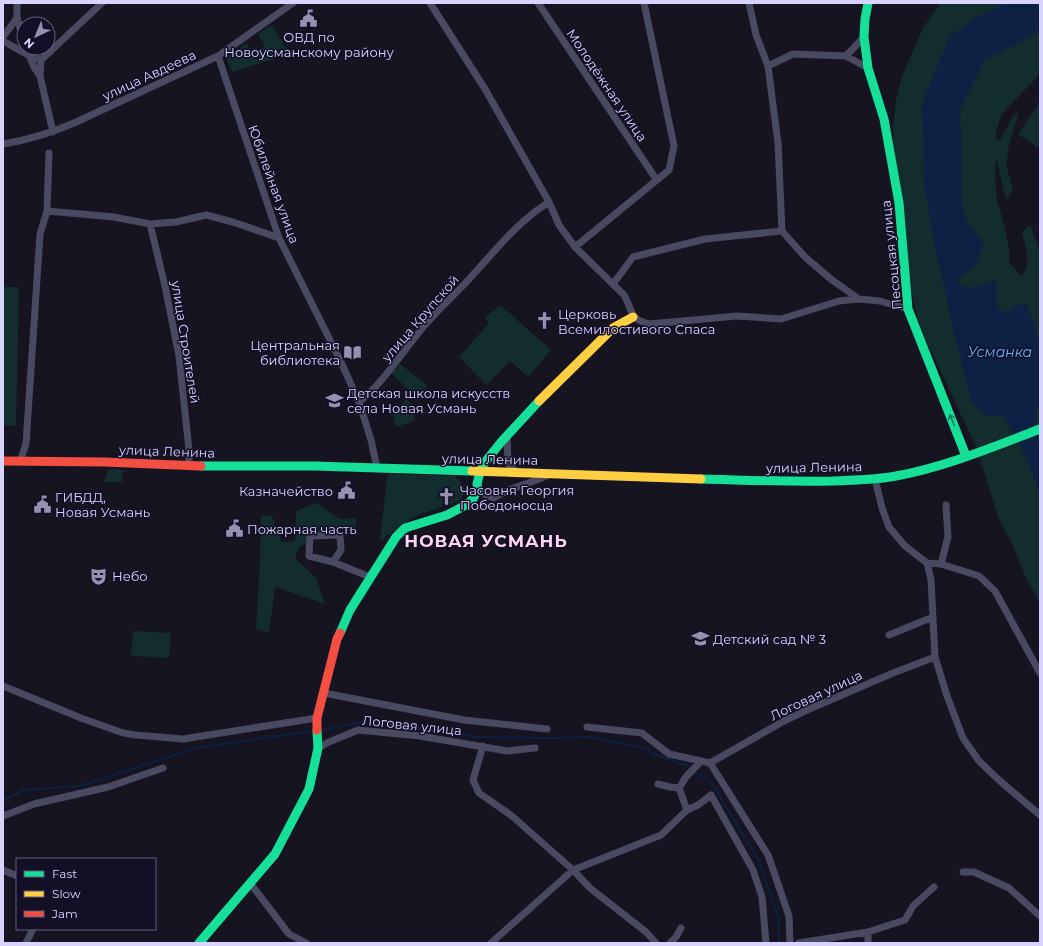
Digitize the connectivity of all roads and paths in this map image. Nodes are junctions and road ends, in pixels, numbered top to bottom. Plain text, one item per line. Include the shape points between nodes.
1 (17, 3) edge
2 (102, 3) edge
3 (293, 3) edge
4 (430, 3) edge
5 (538, 3) edge
6 (644, 3) edge
7 (749, 3) edge
8 (868, 3) edge
9 (17, 16) edge
10 (16, 19) edge
11 (3, 37) edge
12 (864, 38) junction
13 (3, 41) edge
14 (16, 47) edge
15 (29, 56) edge
16 (34, 56) edge
17 (218, 56) junction
18 (846, 56) junction
19 (41, 60) junction
20 (768, 66) junction
21 (868, 68) junction
22 (40, 76) junction
23 (53, 132) junction
24 (3, 144) edge
25 (49, 153) dead end
26 (656, 180) junction
27 (549, 202) junction
28 (47, 212) junction
29 (150, 224) junction
30 (782, 231) junction
31 (279, 238) junction
32 (575, 247) junction
33 (613, 284) junction
34 (859, 299) junction
35 (909, 311) junction
36 (633, 317) junction
37 (359, 402) junction
38 (1040, 430) edge
39 (507, 436) junction
40 (970, 455) junction
41 (3, 461) edge
42 (20, 461) junction
43 (189, 465) junction
44 (377, 468) junction
45 (480, 472) junction
46 (517, 473) junction
47 (551, 474) junction
48 (875, 479) junction
49 (478, 489) junction
50 (946, 505) dead end
51 (333, 562) junction
52 (926, 563) junction
53 (941, 564) junction
54 (370, 577) junction
55 (933, 617) junction
56 (889, 635) dead end
57 (935, 657) junction
58 (1040, 674) edge
59 (3, 686) edge
60 (324, 693) junction
61 (317, 718) junction
62 (587, 727) dead end
63 (547, 729) dead end
64 (483, 746) junction
65 (318, 748) junction
66 (535, 748) dead end
67 (701, 761) junction
68 (710, 763) junction
69 (163, 768) dead end
70 (658, 784) dead end
71 (679, 788) junction
72 (687, 810) junction
73 (1040, 815) edge
74 (3, 816) edge
75 (3, 870) edge
76 (573, 870) junction
77 (963, 872) dead end
78 (16, 876) edge
79 (250, 883) junction
80 (934, 887) dead end
81 (1040, 916) edge
82 (681, 928) dead end
83 (32, 930) edge
84 (868, 932) junction
85 (204, 941) edge
86 (26, 943) edge
87 (306, 943) edge
88 (490, 943) edge
89 (656, 943) edge
90 (670, 943) edge
91 (766, 943) edge
92 (790, 943) edge
93 (799, 943) edge
94 (868, 943) edge

1 - 9 street
2 - 19 street
3 - 17 street, улица Авдеева
4 - 27 street via 485,89
5 - 26 street, Молодёжная улица
6 - 26 street via 674,146 669,170
7 - 20 street via 756,35
8 - 12 street, Песоцкая улица
10 - 11 street
12 - 18 street
12 - 21 street, Песоцкая улица
13 - 14 street
15 - 22 street
16 - 19 street
17 - 23 street, улица Авдеева
17 - 31 street, Юбилейная улица
18 - 20 street via 793,54
18 - 21 street
19 - 22 street
20 - 30 street via 778,143
21 - 35 street, Песоцкая улица via 884,119 898,203
22 - 23 street
23 - 24 street, улица Авдеева
25 - 28 street
26 - 32 street
27 - 32 street via 559,225
27 - 37 street, улица Крупской via 520,223 421,330 372,392
28 - 29 street via 114,217
28 - 42 street via 40,234 26,444
29 - 31 street via 176,222 206,215
29 - 43 street, улица Строителей via 179,356
30 - 33 street via 705,239 633,257
30 - 34 street via 832,280
31 - 37 street, Юбилейная улица
32 - 33 street
33 - 36 street via 624,295
34 - 35 street via 880,300
34 - 36 street via 839,302 781,319 737,316 650,324 639,322
40 -> 35 street, Песоцкая улица
36 - 39 street via 613,328
37 - 44 street
38 - 40 street, улица Ленина
39 - 45 street
39 - 46 street via 508,463
40 - 48 street, улица Ленина via 914,472
41 - 42 street, улица Ленина
42 - 43 street, улица Ленина
43 - 44 street, улица Ленина
44 - 45 street, улица Ленина
45 - 46 street, улица Ленина
45 - 49 street
46 - 47 street, улица Ленина
47 - 48 street, улица Ленина via 774,482
47 - 49 street via 503,492 494,498
48 - 52 street via 889,527 905,546
49 - 54 street via 473,499 448,515 405,528
50 - 53 street via 948,537
51 - 51 street via 341,550 340,535 310,536 309,556
51 - 54 street
52 - 53 street
52 - 55 street via 931,580
53 - 58 street via 979,576 995,591
54 - 60 street via 350,610 337,639
55 - 56 street
55 - 57 street
57 - 68 street, Логовая улица via 807,710
57 - 73 street via 947,696 967,744 979,761
59 - 61 street via 81,718 136,735 183,739
60 - 61 street
60 - 63 street via 464,720
61 - 65 street
62 - 67 street via 642,733 669,754
64 - 65 street, Логовая улица via 358,730
64 - 66 street, Логовая улица via 507,751
64 - 76 street via 473,780 479,793 512,816
65 - 79 street via 309,789 275,854
67 - 68 street
67 - 71 street
68 - 92 street via 768,855 789,916
69 - 74 street via 108,787 34,804
70 - 71 street
71 - 72 street
72 - 76 street via 661,835
72 - 91 street via 711,795 753,870 762,897
75 - 78 street
76 - 88 street
76 - 89 street via 590,888 646,932
77 - 81 street via 974,872 1009,888
79 - 85 street
79 - 87 street via 289,934
80 - 84 street via 913,906 905,920
82 - 90 street
83 - 86 street
84 - 93 street
84 - 94 street

